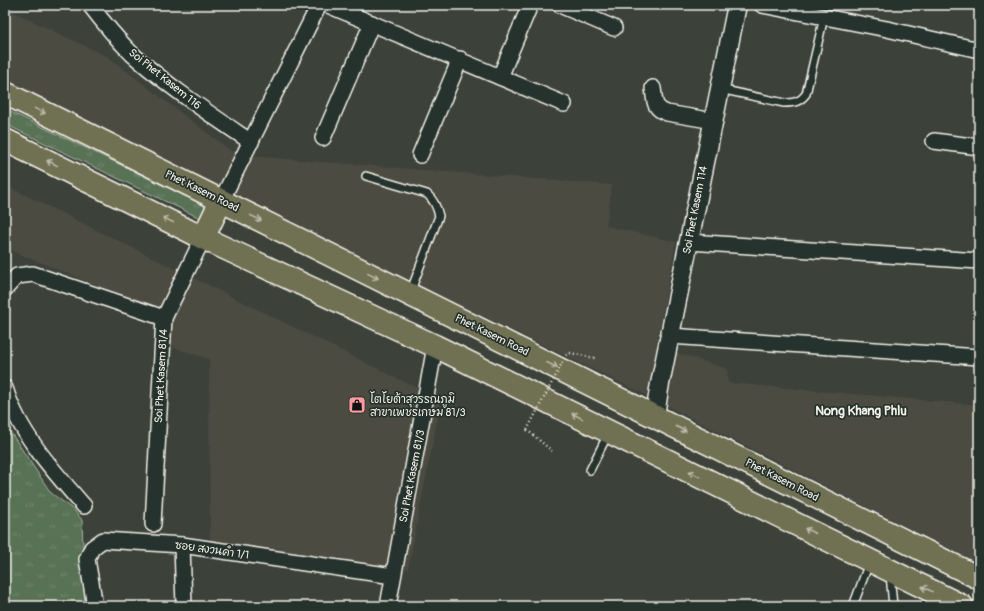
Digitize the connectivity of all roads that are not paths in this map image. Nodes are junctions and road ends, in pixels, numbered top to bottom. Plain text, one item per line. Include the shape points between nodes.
1 (90, 5) edge
2 (320, 5) edge
3 (328, 5) edge
4 (530, 5) edge
5 (560, 5) edge
6 (737, 5) edge
7 (762, 5) edge
8 (824, 17) junction
9 (372, 23) junction
10 (614, 28) dead end
11 (979, 50) edge
12 (460, 59) junction
13 (500, 77) junction
14 (653, 88) dead end
15 (720, 89) junction
16 (5, 93) edge
17 (564, 104) dead end
18 (714, 121) junction
19 (323, 138) dead end
20 (5, 140) edge
21 (934, 141) dead end
22 (251, 142) junction
23 (979, 147) edge
24 (420, 155) dead end
25 (366, 176) dead end
26 (221, 201) junction
27 (203, 238) junction
28 (689, 242) junction
29 (979, 261) edge
30 (5, 289) edge
31 (409, 294) junction
32 (164, 318) junction
33 (670, 336) junction
34 (435, 346) junction
35 (979, 356) edge
36 (5, 388) edge
37 (655, 416) junction
38 (608, 432) junction
39 (590, 470) dead end
40 (84, 506) dead end
41 (153, 524) dead end
42 (182, 545) junction
43 (870, 560) junction
44 (890, 570) junction
45 (393, 576) junction
46 (979, 578) edge
47 (95, 606) edge
48 (184, 606) edge
49 (388, 606) edge
50 (853, 606) edge
51 (893, 606) edge
52 (962, 606) edge

1 - 22 street, Soi Phet Kasem 116 via 133,54 190,101
2 - 22 street
3 - 9 street
4 - 13 street
5 - 10 street
6 - 15 street, Soi Phet Kasem 114
7 - 8 street
8 - 11 street
8 - 15 lane via 806,94 801,100 784,103
9 - 12 street
9 - 19 street
12 - 13 street
12 - 24 street
13 - 17 street
14 - 18 street via 656,106 661,111
15 - 18 street, Soi Phet Kasem 114
16 -> 26 main road, Phet Kasem Road
18 - 28 street, Soi Phet Kasem 114
27 -> 20 main road
21 - 23 street
22 - 26 street
25 - 31 lane via 427,194 437,208 439,216
26 - 27 main road
26 -> 31 main road, Phet Kasem Road
27 - 32 street, Soi Phet Kasem 81/4
27 - 34 main road
28 - 29 street
28 - 33 street, Soi Phet Kasem 114
30 - 32 street via 18,276 33,274
31 -> 37 main road, Phet Kasem Road
32 - 41 street, Soi Phet Kasem 81/4
33 - 35 street
33 - 37 street, Soi Phet Kasem 114
38 -> 34 main road
34 - 45 street, Soi Phet Kasem 81/3
36 - 40 street via 9,403 20,423 51,469
37 -> 46 main road, Phet Kasem Road
38 - 39 lane
43 -> 38 main road
42 - 45 street, ซอย สงวนคำ 1/1
42 - 47 street, ซอย สงวนคำ 1/1 via 103,540 92,548 87,559
42 - 48 street
43 - 44 main road
43 - 50 lane
44 - 51 lane
52 -> 44 main road
45 - 49 street, Soi Phet Kasem 81/3

